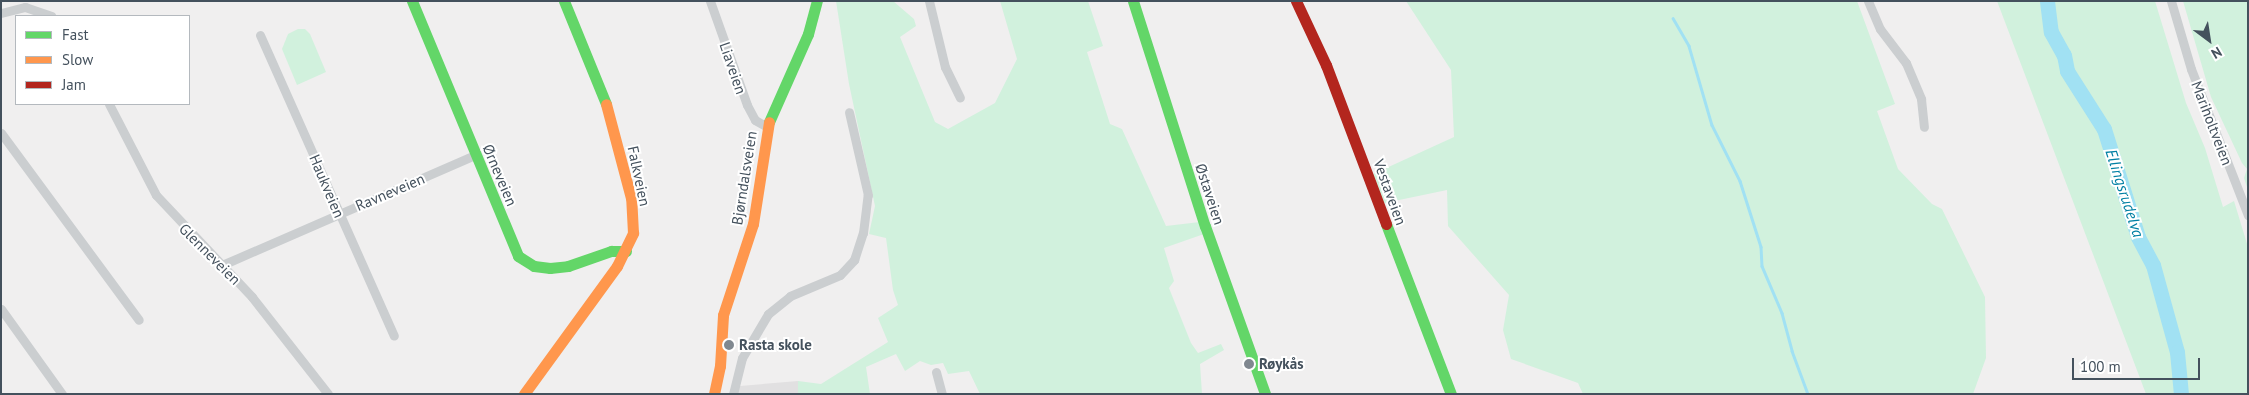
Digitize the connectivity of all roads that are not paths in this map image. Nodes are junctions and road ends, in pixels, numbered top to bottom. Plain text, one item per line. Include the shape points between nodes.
1 (412, 1) edge
2 (564, 1) edge
3 (710, 1) edge
4 (817, 1) edge
5 (929, 1) edge
6 (1133, 1) edge
7 (1296, 1) edge
8 (1868, 1) edge
9 (2171, 1) edge
10 (1, 13) edge
11 (48, 15) edge
12 (260, 35) dead end
13 (960, 98) dead end
14 (110, 105) edge
15 (848, 112) dead end
16 (767, 127) junction
17 (1924, 127) dead end
18 (1, 133) edge
19 (475, 155) junction
20 (339, 214) junction
21 (2248, 215) edge
22 (626, 251) junction
23 (222, 265) junction
24 (1, 309) edge
25 (139, 320) dead end
26 (394, 336) dead end
27 (936, 372) dead end
28 (62, 394) edge
29 (328, 394) edge
30 (524, 394) edge
31 (714, 394) edge
32 (733, 394) edge
33 (942, 394) edge
34 (1265, 394) edge
35 (1451, 394) edge

1 - 19 street, Ørneveien
2 - 22 street, Falkveien via 604,96 631,198 633,233
3 - 16 street, Liaveien via 747,105 755,120
4 - 16 street, Bjørndalsveien via 808,34
5 - 13 street via 945,67
6 - 34 street, Østaveien via 1204,226
7 - 35 street, Vestaveien via 1326,65
8 - 17 street via 1880,29 1906,63 1921,100
9 - 21 street, Mariholtveien via 2191,69
10 - 11 street via 25,7
12 - 20 street, Haukveien
14 - 23 street, Glenneveien via 156,195
15 - 32 street via 868,195 863,233 854,260 840,275 790,296 768,314 742,358
16 - 31 street, Bjørndalsveien via 753,224 723,314 720,366
18 - 25 street
19 - 20 street, Ravneveien
19 - 22 street, Ørneveien via 512,244 526,262 550,268 568,266 611,251
20 - 23 street, Ravneveien
20 - 26 street, Haukveien
22 - 30 street, Falkveien
23 - 29 street, Glenneveien via 268,316
24 - 28 street
27 - 33 street

